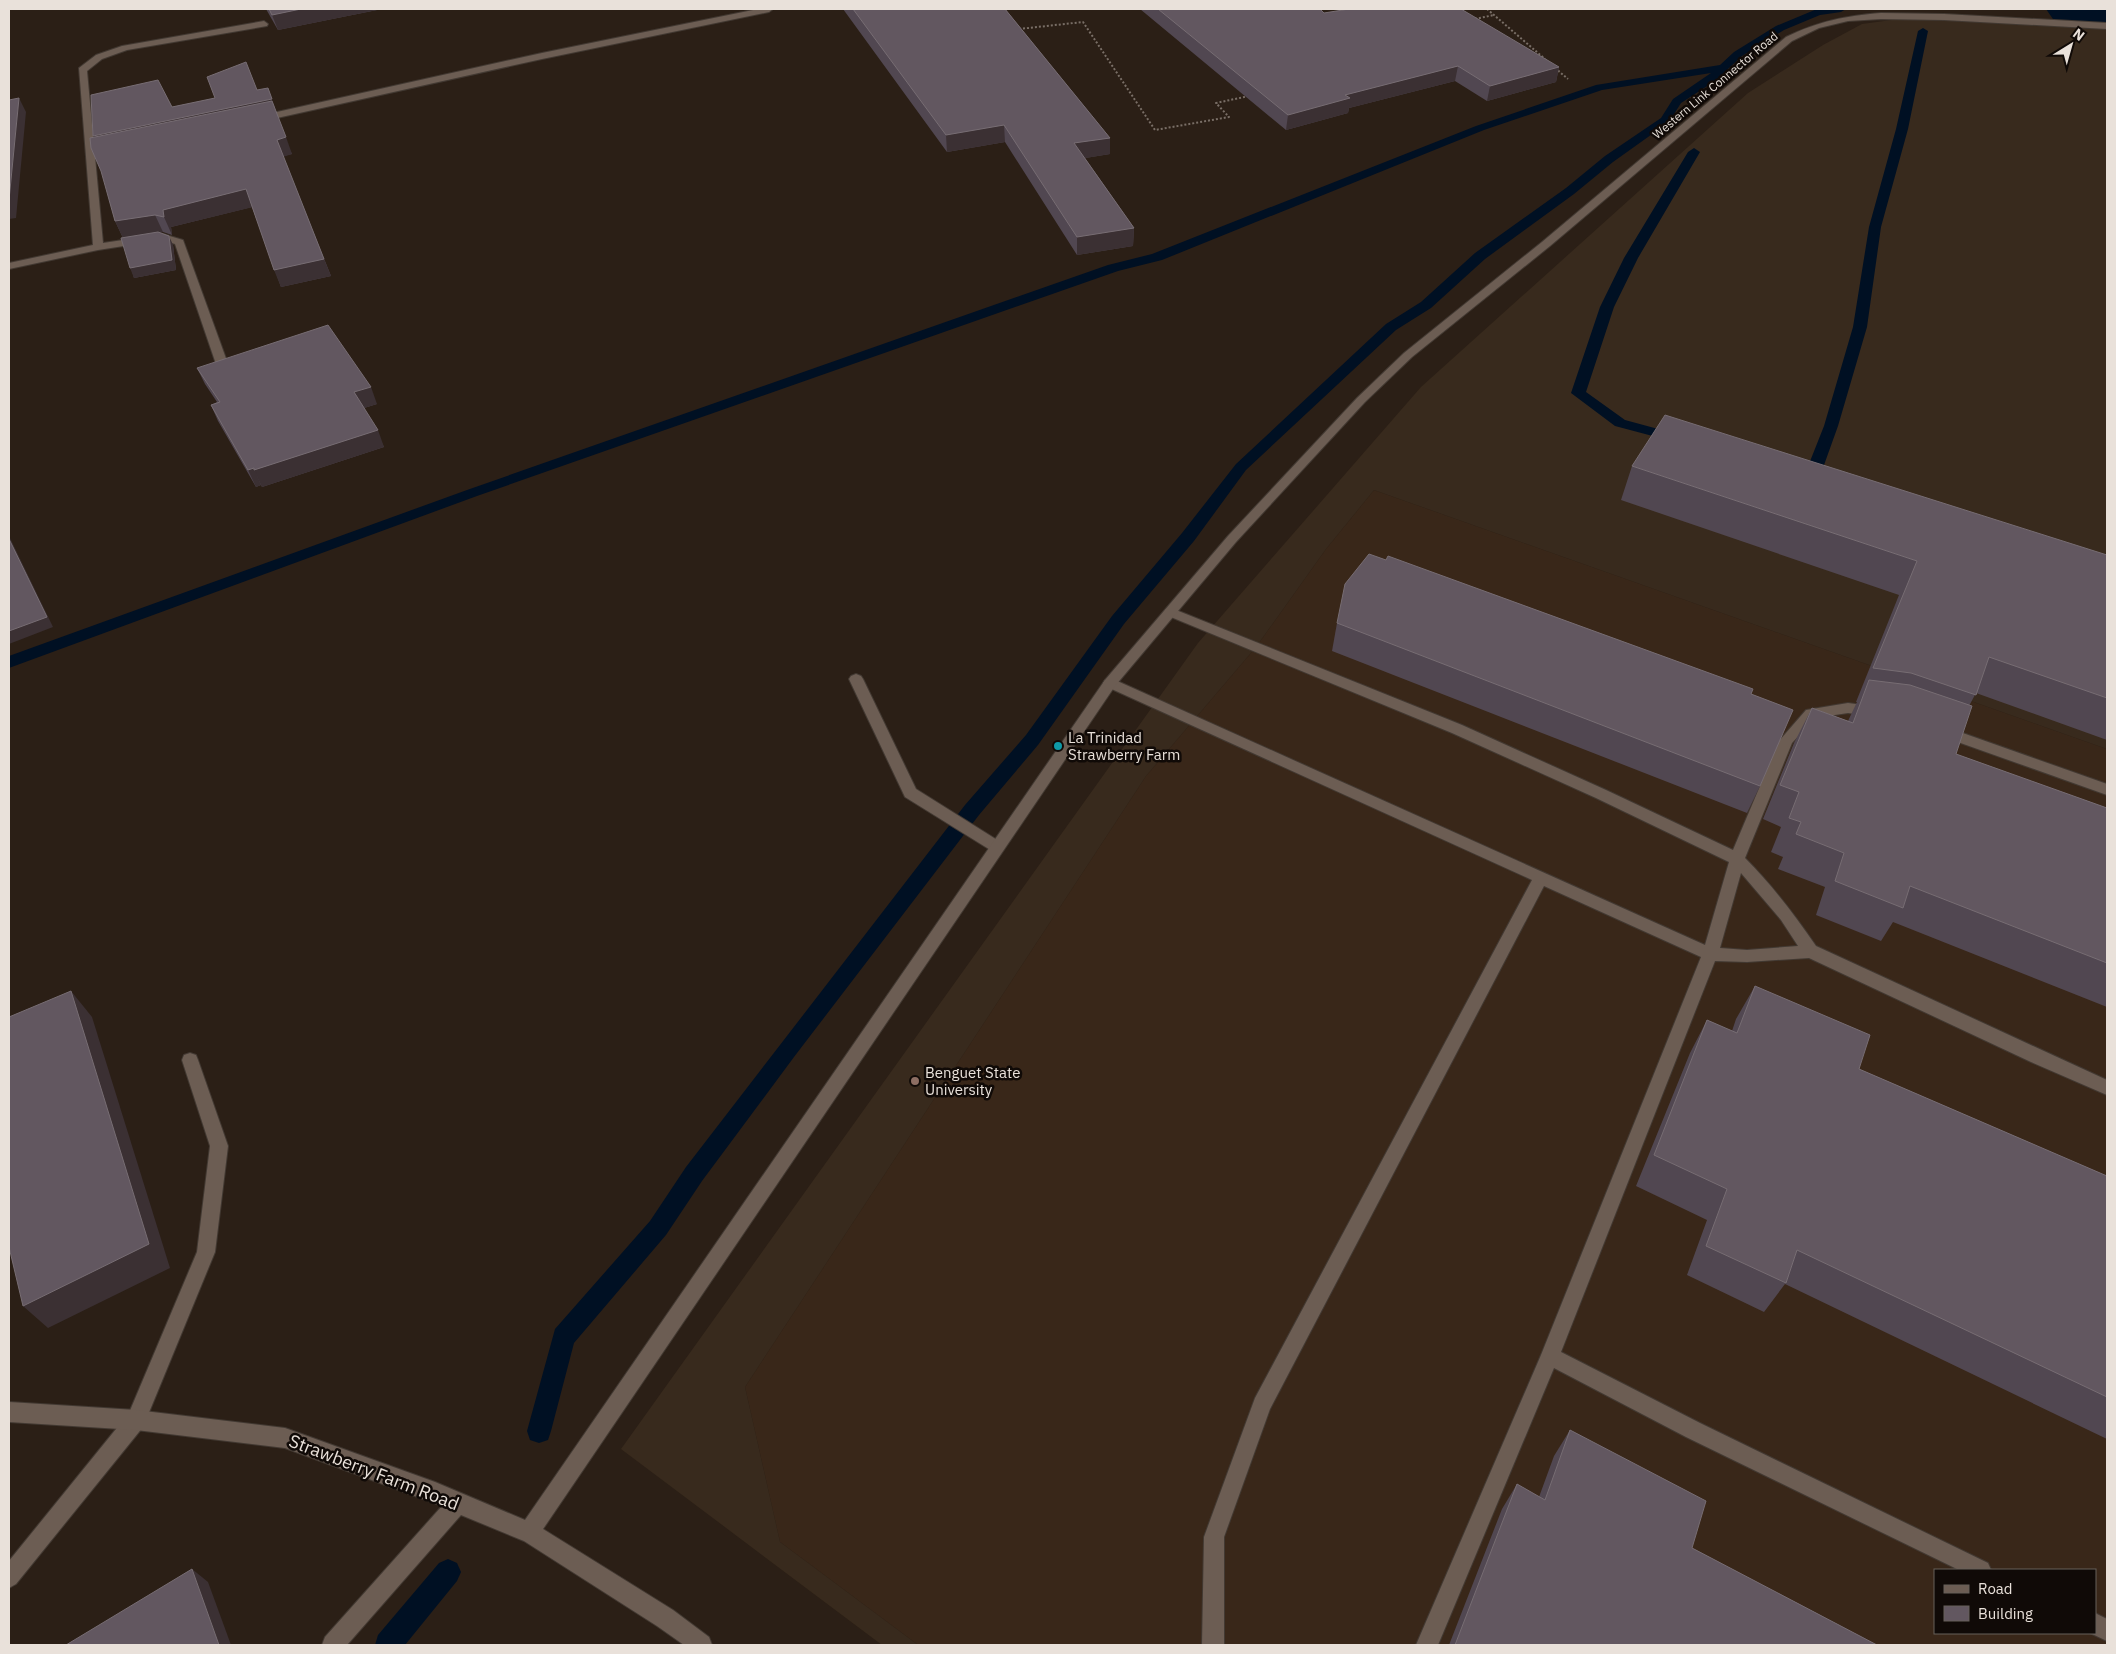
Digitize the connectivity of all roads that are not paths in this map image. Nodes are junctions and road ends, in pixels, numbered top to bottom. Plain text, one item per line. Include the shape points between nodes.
1 (768, 9) edge
2 (264, 24) dead end
3 (2107, 26) edge
4 (245, 122) edge
5 (98, 246) junction
6 (9, 266) edge
7 (222, 364) edge
8 (1171, 612) junction
9 (856, 679) dead end
10 (1110, 683) junction
11 (1883, 712) edge
12 (1929, 727) edge
13 (2107, 790) edge
14 (998, 847) junction
15 (1737, 859) junction
16 (1541, 877) junction
17 (1810, 951) junction
18 (1710, 954) junction
19 (190, 1060) dead end
20 (2107, 1088) edge
21 (1550, 1356) junction
22 (9, 1412) edge
23 (136, 1420) junction
24 (458, 1503) junction
25 (530, 1532) junction
26 (1979, 1569) edge
27 (9, 1577) edge
28 (333, 1645) edge
29 (702, 1645) edge
30 (1212, 1645) edge
31 (1427, 1645) edge

1 - 4 street
2 - 5 street via 126,48 100,57 82,70 95,151
3 - 8 street, Western Link Connector Road via 1881,16 1848,18 1816,26 1789,39 1408,356 1361,400 1232,539
5 - 6 street
5 - 7 street via 163,237 179,242
8 - 10 street, Western Link Connector Road
8 - 15 street via 1457,729
9 - 14 street via 910,793
10 - 14 street, Western Link Connector Road
10 - 16 street
11 - 15 street via 1848,708 1811,714 1786,741
12 - 13 street
14 - 25 street, Western Link Connector Road
15 - 17 street via 1781,909
15 - 18 street
16 - 18 street
16 - 30 street via 1262,1405 1214,1537
17 - 18 street via 1747,956
17 - 20 street
18 - 21 street
19 - 23 street via 219,1146 206,1252
21 - 26 street via 1711,1439
21 - 31 street
22 - 23 street, Strawberry Farm Road
23 - 24 street, Strawberry Farm Road via 284,1438
23 - 27 street
24 - 25 street, Strawberry Farm Road
24 - 28 street
25 - 29 street, Strawberry Farm Road

